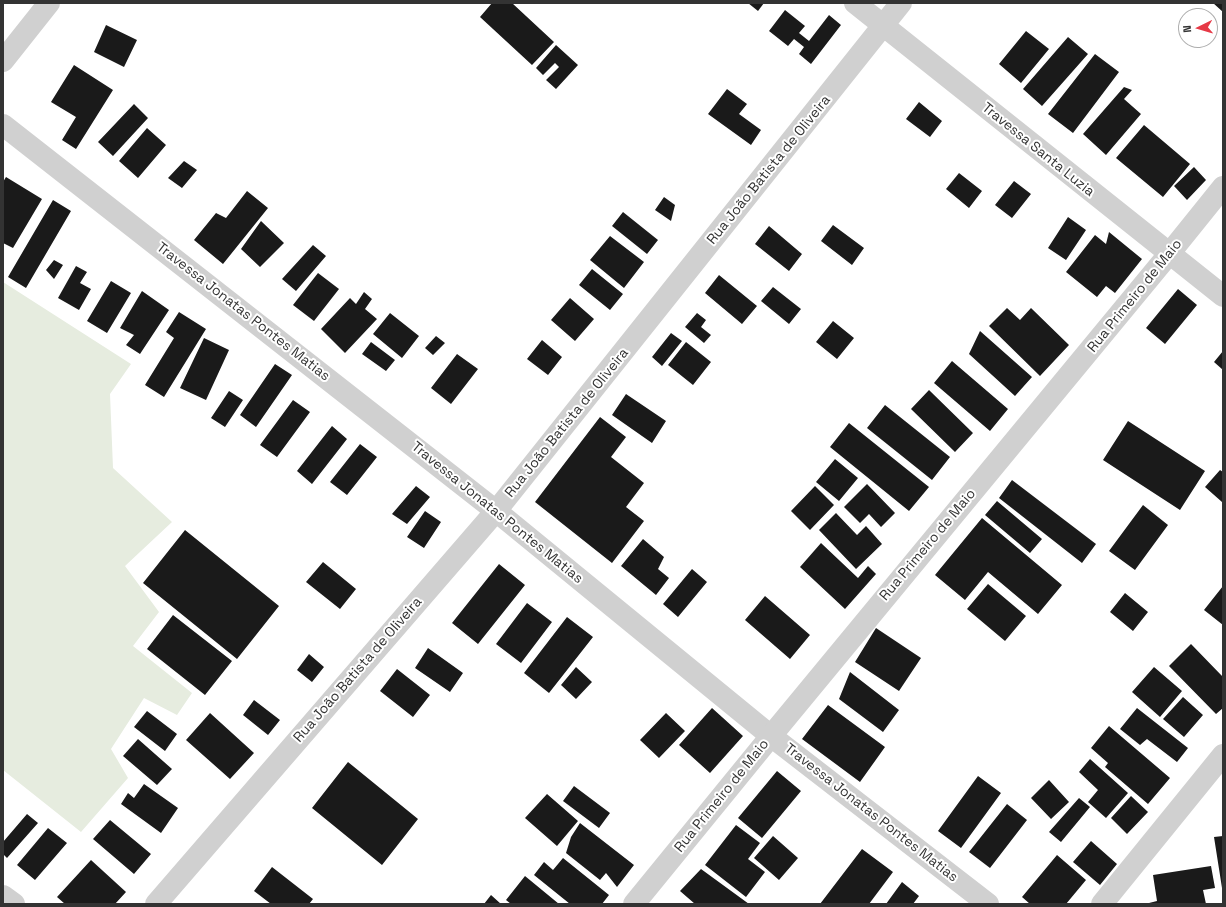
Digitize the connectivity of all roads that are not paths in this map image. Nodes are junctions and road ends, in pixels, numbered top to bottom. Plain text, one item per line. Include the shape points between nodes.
1 (48, 3) edge
2 (855, 3) edge
3 (902, 3) edge
4 (884, 26) junction
5 (3, 61) edge
6 (3, 125) edge
7 (1223, 187) edge
8 (1169, 254) junction
9 (1223, 296) edge
10 (496, 511) junction
11 (771, 736) junction
12 (1223, 755) edge
13 (3, 896) edge
14 (14, 904) edge
15 (156, 904) edge
16 (634, 904) edge
17 (988, 904) edge
18 (1102, 904) edge

1 - 5 street
2 - 4 street, Travessa Santa Luzia
3 - 4 street, Rua João Batista de Oliveira
4 - 8 street, Travessa Santa Luzia
4 - 10 street, Rua João Batista de Oliveira
6 - 10 street, Travessa Jonatas Pontes Matias
7 - 8 street, Rua Primeiro de Maio
8 - 9 street, Travessa Santa Luzia
8 - 11 street, Rua Primeiro de Maio
10 - 11 street, Travessa Jonatas Pontes Matias
10 - 15 street, Rua João Batista de Oliveira
11 - 16 street, Rua Primeiro de Maio
11 - 17 street, Travessa Jonatas Pontes Matias
12 - 18 street
13 - 14 street

